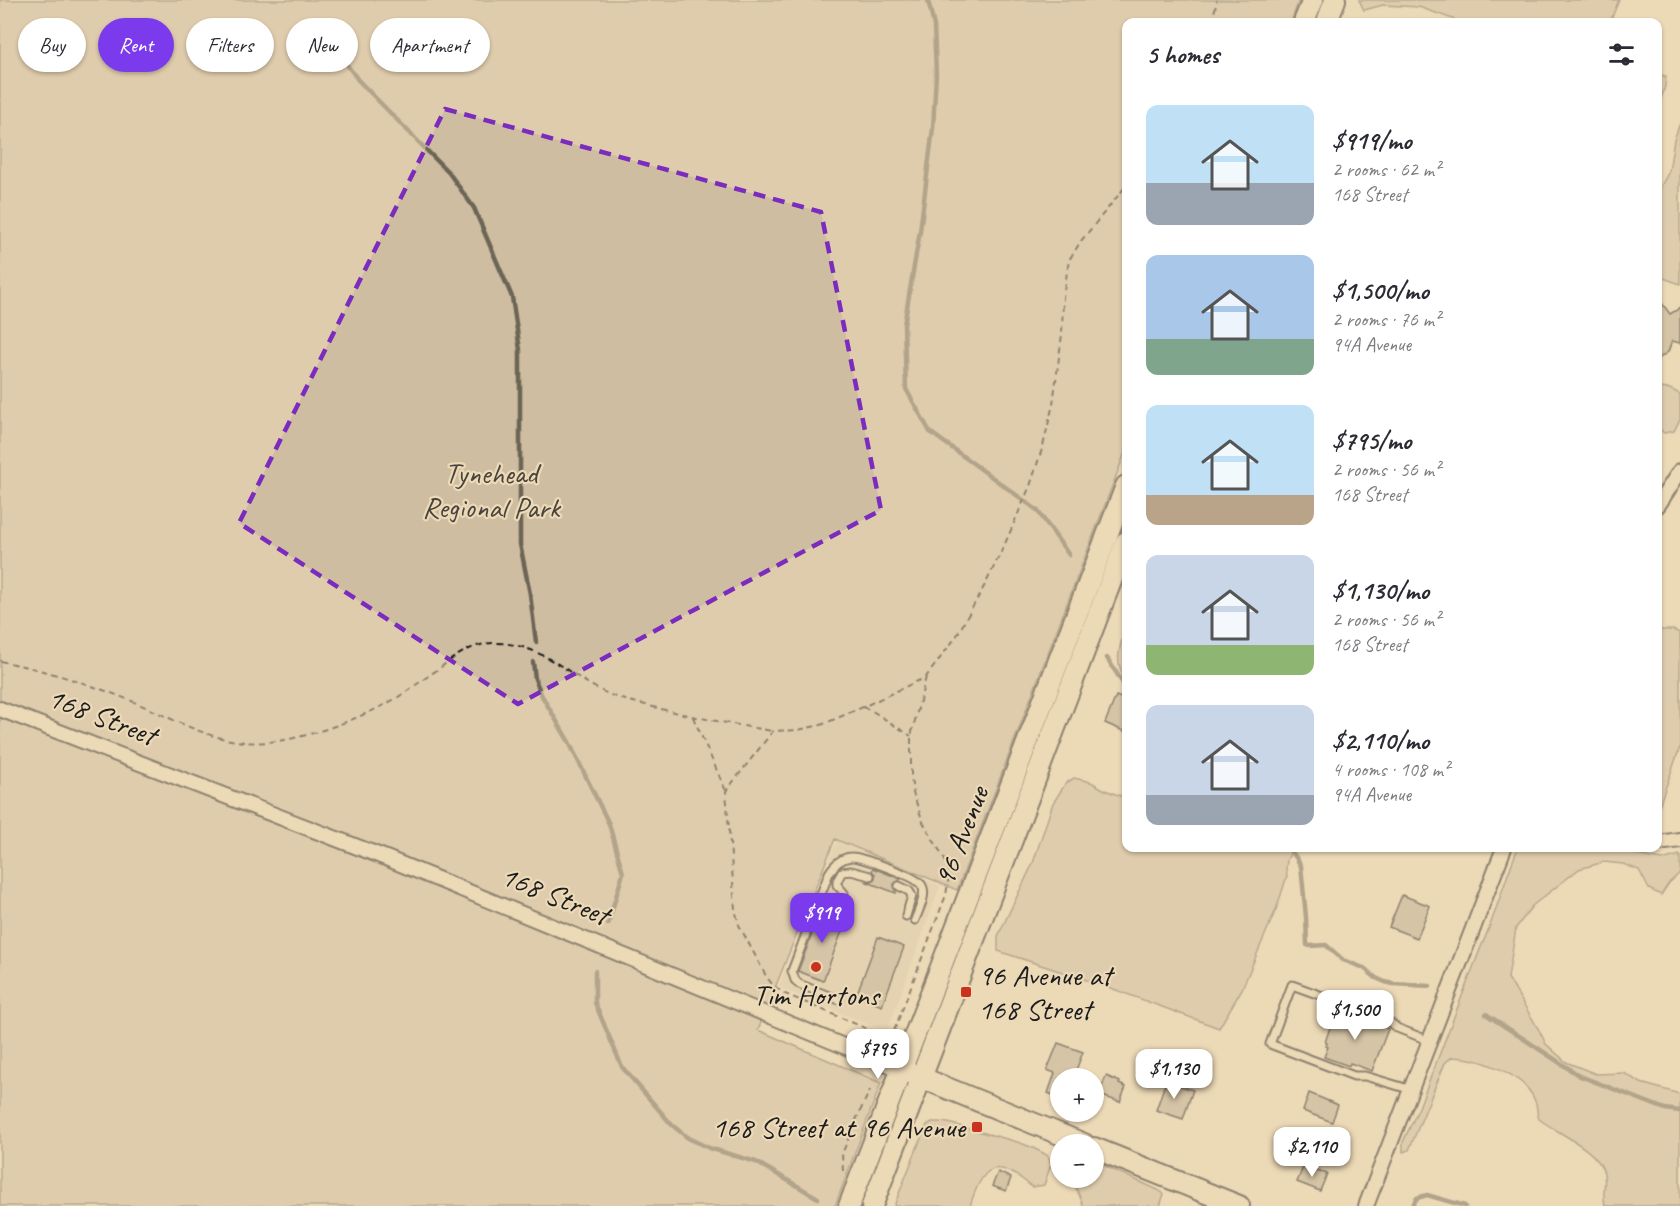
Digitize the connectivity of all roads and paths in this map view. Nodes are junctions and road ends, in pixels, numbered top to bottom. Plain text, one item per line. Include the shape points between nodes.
1 (1217, 0) edge
2 (1312, 0) edge
3 (1335, 0) edge
4 (1213, 18) edge
5 (1305, 18) edge
6 (1328, 18) edge
7 (1122, 191) edge
8 (1680, 471) edge
9 (1122, 496) edge
10 (1662, 499) edge
11 (1122, 553) edge
12 (0, 661) edge
13 (926, 677) junction
14 (863, 707) junction
15 (0, 709) edge
16 (693, 717) junction
17 (773, 731) junction
18 (911, 736) junction
19 (726, 791) junction
20 (1680, 840) edge
21 (1662, 842) edge
22 (1502, 852) edge
23 (870, 876) dead end
24 (898, 886) dead end
25 (844, 892) dead end
26 (906, 916) dead end
27 (915, 920) dead end
28 (839, 1000) dead end
29 (1430, 1041) junction
30 (902, 1070) junction
31 (922, 1078) junction
32 (870, 1090) dead end
33 (1412, 1090) junction
34 (1059, 1134) edge
35 (1104, 1152) edge
36 (843, 1174) dead end
37 (849, 1206) edge
38 (872, 1206) edge
39 (1239, 1206) edge
40 (1366, 1206) edge

1 - 4 path
2 - 5 main road
3 - 6 main road
7 - 13 path via 1069,260 1053,404 1030,486 986,584 956,637
8 - 10 street
9 - 30 main road, 96 Avenue
11 - 31 main road, 96 Avenue
12 - 16 path via 132,701 216,738 258,743 285,740 356,717 386,704 465,650 495,643 533,650 615,697
13 - 14 path
13 - 18 path
14 - 17 path via 821,725
14 - 18 path
15 - 30 street, 168 Street via 386,858
16 - 17 path
16 - 19 path
17 - 19 path
18 - 19 path via 913,792 949,876 946,895 891,1039 783,993 772,984 739,925 735,909
20 - 21 street
22 - 29 street
23 - 25 lane via 842,872 837,885
24 - 26 lane via 912,896
27 - 28 lane via 923,899 923,888 916,880 859,857 833,866 792,971 799,984
29 - 33 street
29 - 33 lane via 1397,1029 1386,1019 1292,985 1270,1044 1354,1076
30 - 31 main road, 168 Street
30 - 37 main road, 96 Avenue
31 - 34 main road, 168 Street
31 - 38 main road, 96 Avenue
32 - 36 path via 842,1154
33 - 40 street
35 - 39 main road

